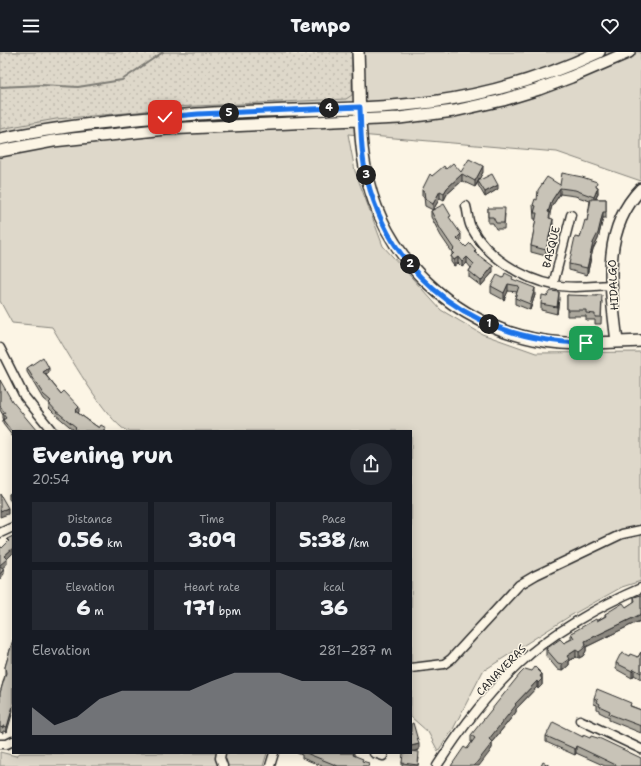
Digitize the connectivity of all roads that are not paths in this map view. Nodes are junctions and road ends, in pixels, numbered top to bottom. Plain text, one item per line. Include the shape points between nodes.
1 (358, 52) edge
2 (599, 52) edge
3 (629, 52) edge
4 (360, 107) junction
5 (361, 119) junction
6 (0, 139) edge
7 (0, 151) edge
8 (641, 189) edge
9 (466, 206) dead end
10 (571, 215) dead end
11 (553, 285) junction
12 (611, 285) junction
13 (641, 341) edge
14 (617, 342) junction
15 (0, 348) edge
16 (51, 430) edge
17 (12, 527) edge
18 (641, 530) edge
19 (0, 533) edge
20 (641, 588) edge
21 (412, 668) edge
22 (580, 720) dead end
23 (12, 742) edge
24 (0, 744) edge
25 (641, 749) edge
26 (221, 754) edge
27 (274, 754) edge
28 (377, 754) edge
29 (382, 756) dead end
30 (223, 766) edge
31 (270, 766) edge
32 (437, 766) edge

1 - 4 main road
2 - 4 main road via 538,76 486,91 433,102
3 - 5 main road via 571,77 503,100 454,111 399,118
4 - 5 main road
4 - 6 main road via 198,114 35,132
5 - 7 main road via 166,129 53,141
5 - 14 main road via 364,166 376,208 401,253 413,269 437,292 477,319 522,336 564,343
8 - 12 main road, HIDALGO via 622,215 615,234 611,255
9 - 11 street via 470,225 476,236 492,253 514,270
10 - 11 street, BASQUE
11 - 12 street
12 - 14 main road, HIDALGO
13 - 14 main road
15 - 16 street via 24,396
17 - 19 street
18 - 21 street via 622,534 519,585 451,659 444,664
20 - 32 street, CANAVERAS via 620,597 575,624 546,642 520,663 494,689
22 - 25 street
23 - 24 street
26 - 30 street
27 - 31 street
28 - 29 street

